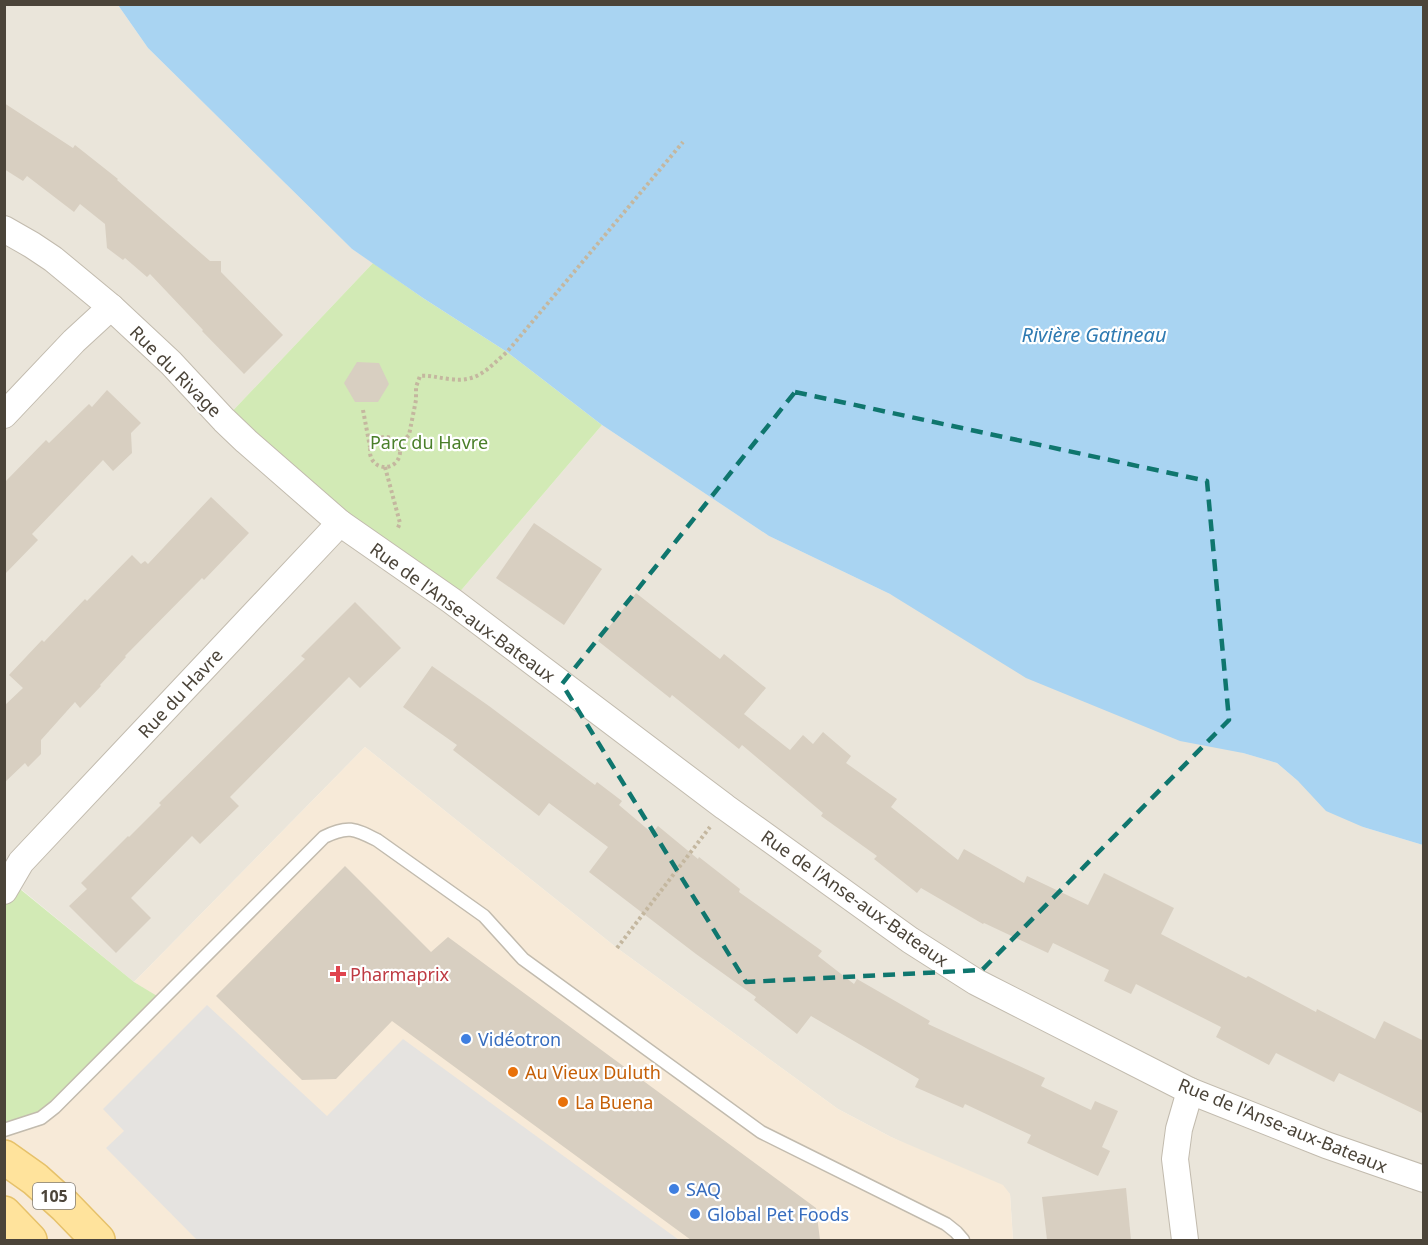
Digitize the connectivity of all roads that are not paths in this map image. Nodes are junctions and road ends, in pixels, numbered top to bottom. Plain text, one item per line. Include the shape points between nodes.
1 (4, 229) edge
2 (111, 307) junction
3 (4, 415) edge
4 (340, 524) junction
5 (13, 866) edge
6 (4, 891) edge
7 (1190, 1091) junction
8 (4, 1130) edge
9 (4, 1157) edge
10 (1424, 1179) edge
11 (4, 1213) edge
12 (30, 1240) edge
13 (98, 1240) edge
14 (963, 1240) edge
15 (1185, 1240) edge

1 - 2 street, Rue du Rivage via 32,244
2 - 3 street
2 - 4 street, Rue du Rivage via 238,434
4 - 5 street, Rue du Havre
4 - 7 street, Rue de l'Anse-aux-Bateaux via 389,556 910,940 976,982
5 - 6 street, Rue du Havre
7 - 10 street, Rue de l'Anse-aux-Bateaux
7 - 15 street via 1175,1159
8 - 14 lane via 41,1118 55,1107 324,837 337,831 358,830 484,916 523,959 761,1132 946,1224
9 - 13 main road, 105 via 35,1179
11 - 12 main road, 105

